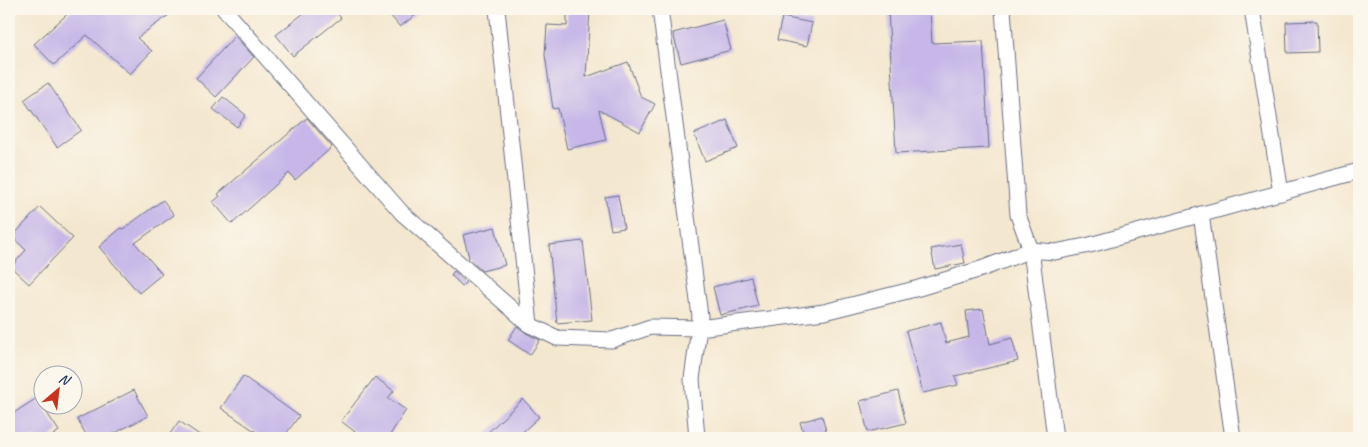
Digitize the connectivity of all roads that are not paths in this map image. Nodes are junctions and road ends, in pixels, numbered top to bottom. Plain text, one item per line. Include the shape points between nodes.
1 (224, 9) edge
2 (496, 9) edge
3 (660, 9) edge
4 (1003, 9) edge
5 (1252, 9) edge
6 (1359, 171) edge
7 (1281, 193) junction
8 (1201, 214) junction
9 (1031, 250) junction
10 (530, 325) junction
11 (698, 328) junction
12 (697, 438) edge
13 (1055, 438) edge
14 (1233, 438) edge

1 - 10 street via 402,213
2 - 10 street
3 - 11 street via 700,316
4 - 9 street via 1018,215
5 - 7 street
6 - 7 street
7 - 8 street
8 - 9 street via 1081,247 1055,252
8 - 14 street
9 - 11 street via 919,288 824,312
9 - 13 street
10 - 11 street via 557,338 612,340 650,328
11 - 12 street via 692,380

